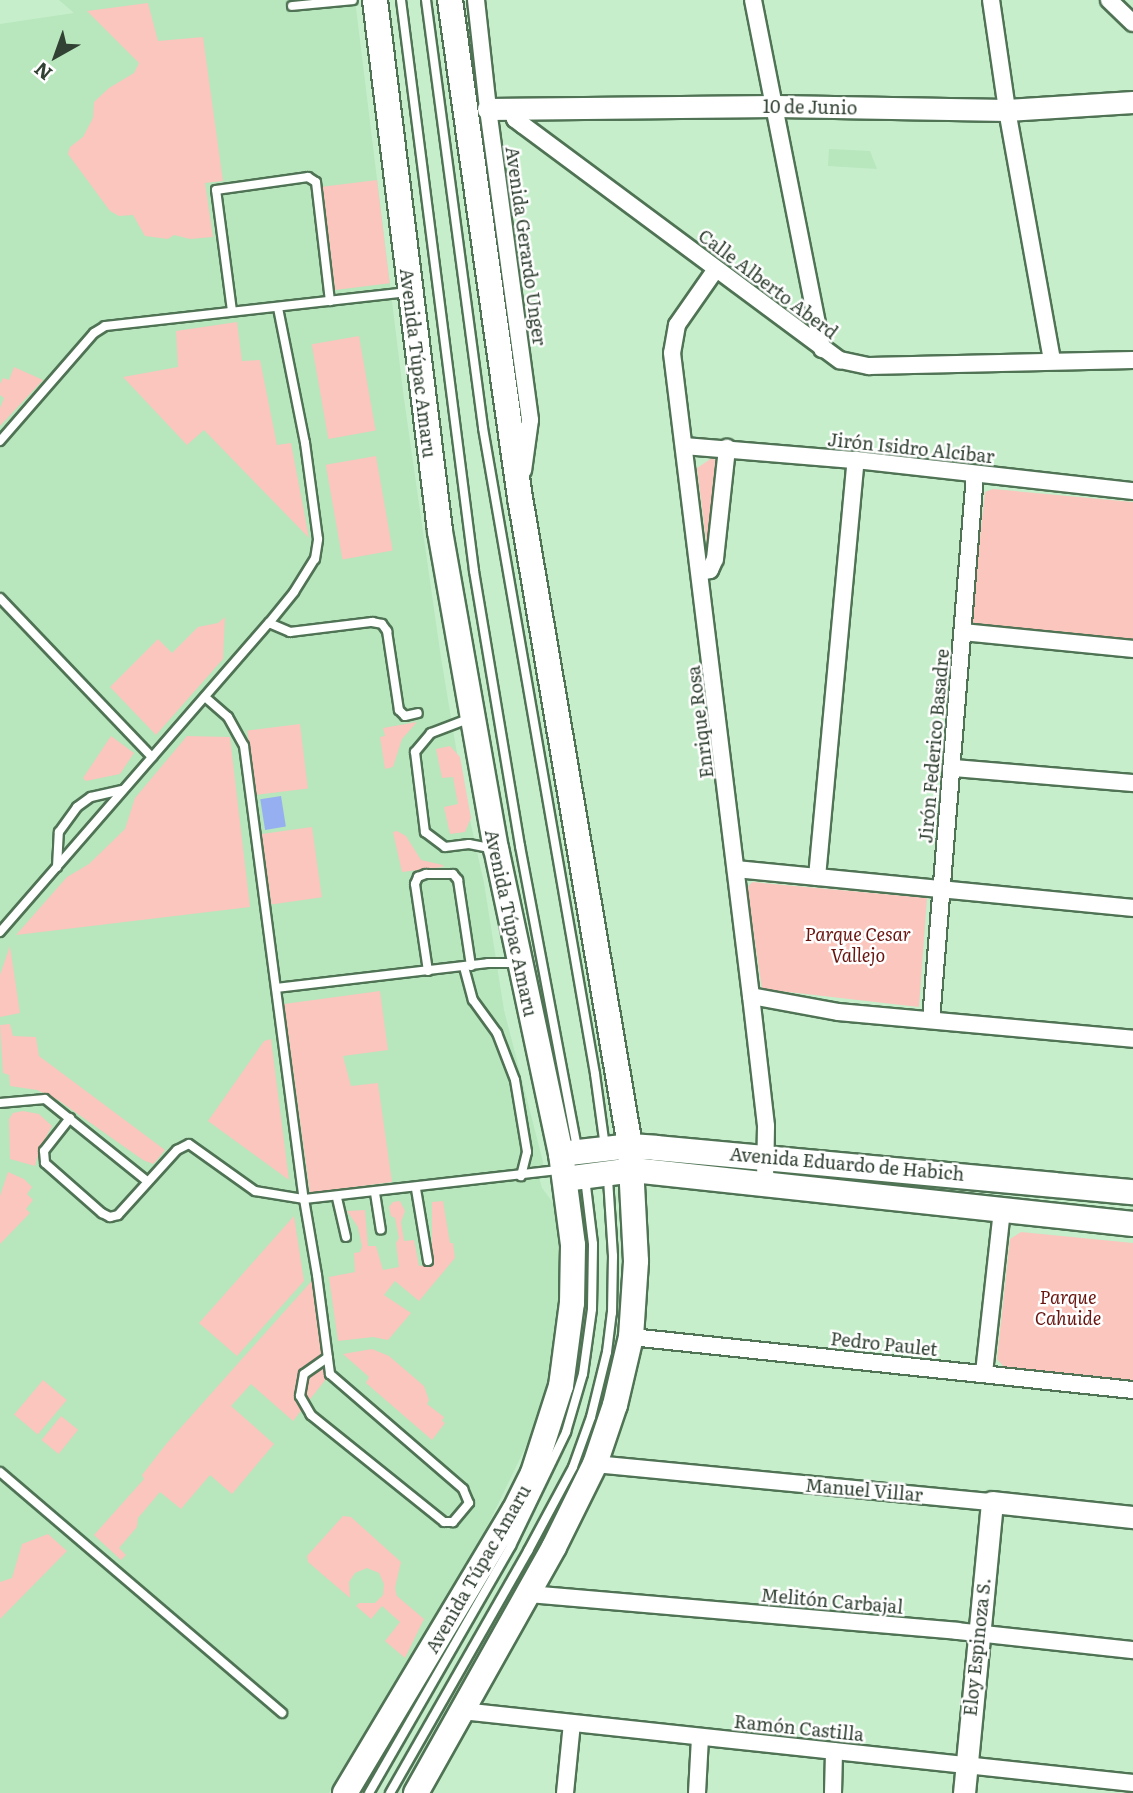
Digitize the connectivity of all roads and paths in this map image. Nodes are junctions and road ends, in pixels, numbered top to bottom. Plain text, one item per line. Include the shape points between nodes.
1 (353, 0) edge
2 (375, 0) edge
3 (401, 0) edge
4 (426, 0) edge
5 (450, 0) edge
6 (476, 0) edge
7 (753, 0) edge
8 (991, 0) edge
9 (1109, 0) edge
10 (292, 6) dead end
11 (1133, 23) edge
12 (1133, 102) edge
13 (776, 106) junction
14 (511, 108) junction
15 (488, 109) junction
16 (1007, 110) junction
17 (716, 269) junction
18 (409, 292) junction
19 (330, 301) junction
20 (278, 308) junction
21 (232, 311) junction
22 (822, 349) junction
23 (1052, 360) junction
24 (1133, 360) edge
25 (0, 441) edge
26 (684, 446) junction
27 (727, 448) junction
28 (856, 460) junction
29 (975, 474) junction
30 (1133, 491) edge
31 (520, 498) junction
32 (700, 572) junction
33 (0, 598) edge
34 (269, 623) junction
35 (963, 632) junction
36 (1133, 649) edge
37 (205, 697) junction
38 (418, 713) dead end
39 (471, 718) junction
40 (152, 757) junction
41 (953, 768) junction
42 (1133, 783) edge
43 (122, 790) junction
44 (496, 849) junction
45 (57, 867) junction
46 (736, 869) junction
47 (817, 877) junction
48 (941, 890) junction
49 (1133, 908) edge
50 (0, 932) edge
51 (519, 963) junction
52 (468, 967) junction
53 (428, 971) junction
54 (276, 988) junction
55 (751, 996) junction
56 (931, 1020) junction
57 (1133, 1039) edge
58 (0, 1103) edge
59 (70, 1118) junction
60 (766, 1156) junction
61 (631, 1158) junction
62 (586, 1163) junction
63 (521, 1177) junction
64 (147, 1181) junction
65 (765, 1184) junction
66 (416, 1189) junction
67 (1133, 1192) edge
68 (375, 1193) junction
69 (337, 1198) junction
70 (304, 1199) junction
71 (1002, 1210) junction
72 (1133, 1224) edge
73 (381, 1230) dead end
74 (345, 1237) dead end
75 (428, 1261) dead end
76 (631, 1337) junction
77 (328, 1357) junction
78 (984, 1373) junction
79 (1133, 1390) edge
80 (595, 1464) junction
81 (0, 1472) edge
82 (992, 1502) junction
83 (1133, 1517) edge
84 (528, 1594) junction
85 (978, 1633) junction
86 (1133, 1650) edge
87 (462, 1712) junction
88 (282, 1713) dead end
89 (572, 1723) junction
90 (700, 1737) junction
91 (834, 1751) junction
92 (965, 1765) junction
93 (1133, 1783) edge
94 (345, 1793) edge
95 (369, 1793) edge
96 (390, 1793) edge
97 (415, 1793) edge
98 (565, 1793) edge
99 (697, 1793) edge
100 (833, 1793) edge
101 (964, 1793) edge

1 - 10 lane
2 - 18 main road, Avenida Túpac Amaru
3 - 62 lane via 474,571 522,860
4 - 62 lane via 483,428 595,1074
5 - 31 main road
6 - 15 street, Avenida Gerardo Unger
7 - 13 street
8 - 16 street
9 - 11 street
12 - 16 street, 10 de Junio
13 - 14 street, 10 de Junio
13 - 16 street, 10 de Junio
13 - 22 street
14 - 15 street, 10 de Junio
14 - 17 street, Calle Alberto Aberd via 515,119
15 - 31 street, Avenida Gerardo Unger via 530,421
16 - 23 street
17 - 22 street, Calle Alberto Aberd
17 - 26 street, Enrique Rosa via 689,305 674,336 672,353
18 - 19 lane
18 - 39 main road, Avenida Túpac Amaru via 440,531
19 - 20 lane
19 - 21 lane via 316,182 308,177 216,190
20 - 21 lane
20 - 34 lane via 305,443 318,551 308,574
21 - 25 lane via 105,326
22 - 23 street, Calle Alberto Aberd via 840,360 869,366
23 - 24 street, Calle Alberto Aberd
26 - 27 street, Jirón Isidro Alcíbar
26 - 32 street, Enrique Rosa
27 - 28 street, Jirón Isidro Alcíbar
27 - 32 street via 715,559 710,570
28 - 29 street, Jirón Isidro Alcíbar
28 - 47 street
29 - 30 street, Jirón Isidro Alcíbar
29 - 35 street, Jirón Federico Basadre
31 - 61 main road
32 - 46 street, Enrique Rosa
33 - 40 lane
34 - 37 lane
34 - 38 lane via 290,632 382,624 387,631 399,710 405,716
35 - 36 street
35 - 41 street, Jirón Federico Basadre
37 - 40 lane
37 - 54 lane via 228,717 244,746
39 - 44 main road, Avenida Túpac Amaru
39 - 44 lane via 431,733 415,752 425,832 445,847 469,844
40 - 43 lane
41 - 42 street
41 - 48 street, Jirón Federico Basadre
43 - 45 lane
43 - 45 lane via 91,797 77,807 59,832
44 - 51 main road, Avenida Túpac Amaru
45 - 50 lane
46 - 47 street
46 - 55 street, Enrique Rosa
47 - 48 street
48 - 49 street
48 - 56 street, Jirón Federico Basadre
51 - 52 lane
51 - 62 main road, Avenida Túpac Amaru
52 - 53 lane
52 - 53 lane via 458,880 453,874 426,874 415,884
52 - 63 lane via 473,1000 497,1034 515,1080 527,1152
53 - 54 lane
54 - 70 lane
55 - 56 street via 838,1012
55 - 60 street, Enrique Rosa
56 - 57 street
58 - 59 lane via 45,1100
59 - 64 lane
59 - 64 lane via 46,1147 43,1159 102,1213 118,1215
60 - 61 main road, Avenida Eduardo de Habich
60 - 65 street, Enrique Rosa
60 - 67 main road, Avenida Eduardo de Habich
61 - 62 main road, Avenida Eduardo de Habich
61 - 65 main road, Avenida Eduardo de Habich
61 - 76 main road via 636,1261
62 - 63 lane
62 - 94 main road, Avenida Túpac Amaru via 573,1245 572,1303 561,1385 544,1444 514,1511
62 - 95 lane via 593,1244 592,1309 583,1374 566,1432 511,1546
62 - 96 lane via 613,1256 612,1313 591,1417 573,1467
63 - 66 lane
64 - 70 lane via 177,1150 190,1144 255,1191
65 - 71 main road, Avenida Eduardo de Habich
66 - 68 lane
66 - 75 lane
68 - 69 lane
68 - 73 lane
69 - 70 lane
69 - 74 lane
70 - 77 lane
71 - 72 main road, Avenida Eduardo de Habich
71 - 78 street
76 - 78 street, Pedro Paulet
76 - 80 main road
77 - 77 lane via 304,1374 300,1396 312,1415 444,1522 453,1522 469,1503 463,1489 330,1374
78 - 79 street, Pedro Paulet
80 - 82 street, Manuel Villar
80 - 84 main road
81 - 88 lane
82 - 83 street, Manuel Villar
82 - 85 street, Eloy Espinoza S.
84 - 85 street, Melitón Carbajal
84 - 87 main road
85 - 86 street, Melitón Carbajal
85 - 92 street, Eloy Espinoza S.
87 - 89 street, Ramón Castilla
87 - 97 main road
89 - 90 street, Ramón Castilla
89 - 98 street
90 - 91 street, Ramón Castilla
90 - 99 street
91 - 92 street, Ramón Castilla
91 - 100 street
92 - 93 street, Ramón Castilla
92 - 101 street, Eloy Espinoza S.

